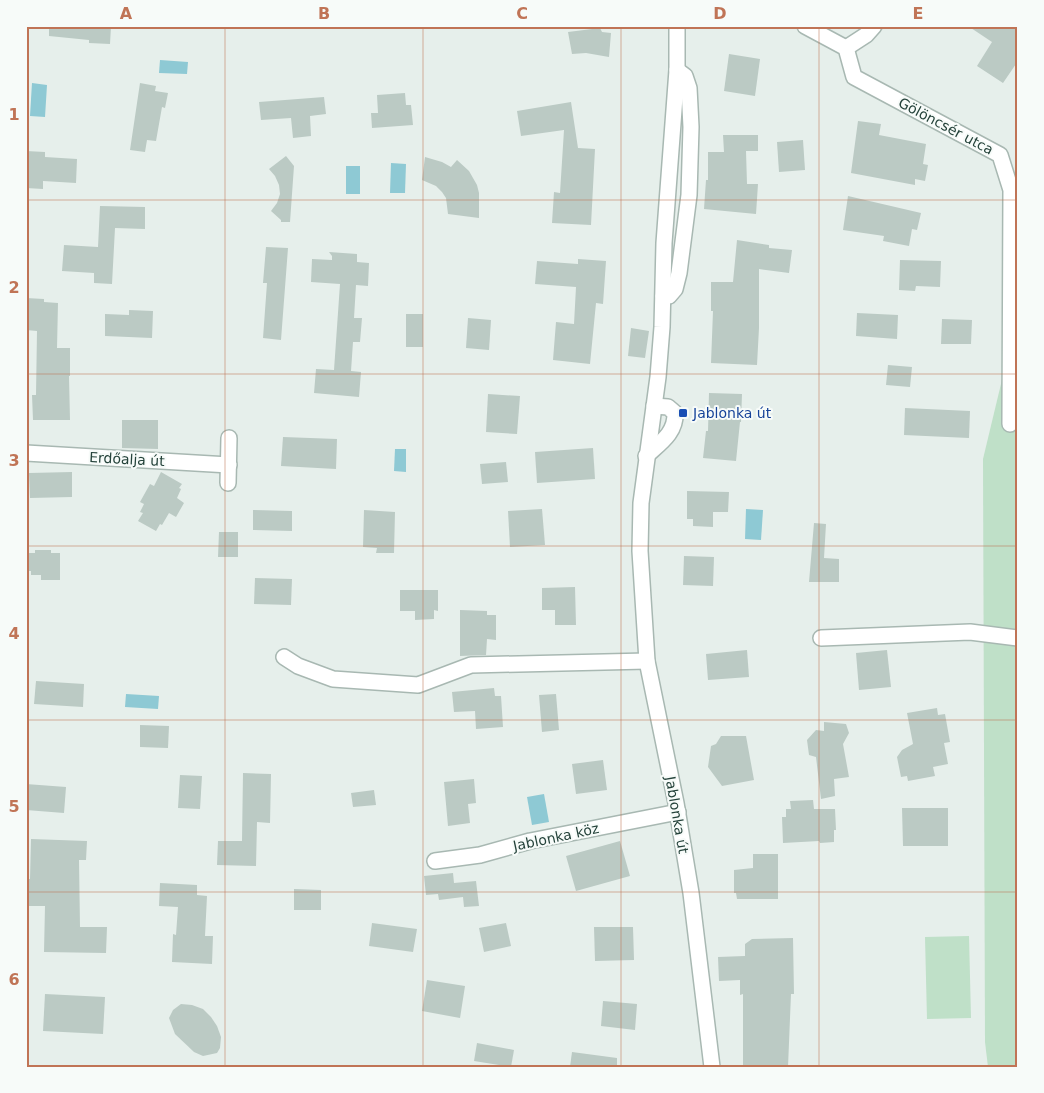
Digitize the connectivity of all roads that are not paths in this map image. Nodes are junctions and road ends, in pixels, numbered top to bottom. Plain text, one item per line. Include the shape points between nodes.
1 (677, 26) edge
2 (806, 26) edge
3 (874, 26) edge
4 (846, 48) junction
5 (677, 70) junction
6 (663, 296) junction
7 (654, 406) junction
8 (1010, 424) dead end
9 (229, 438) dead end
10 (26, 453) edge
11 (646, 456) junction
12 (228, 464) junction
13 (228, 483) dead end
14 (821, 638) dead end
15 (1018, 638) edge
16 (284, 657) dead end
17 (647, 661) junction
18 (678, 812) junction
19 (435, 861) dead end
20 (712, 1067) edge

1 - 5 street, Jablonka út
2 - 4 street
3 - 4 street
4 - 8 street, Gölöncsér utca via 854,77 1000,155 1010,190
5 - 6 street, Jablonka út
5 - 6 street via 685,76 689,88 689,195 675,290 669,296
6 - 7 street, Jablonka út
7 - 11 street, Jablonka út
7 - 11 street via 668,407 675,413 676,422 672,431
9 - 12 street
10 - 12 street, Erdőalja út
11 - 17 street, Jablonka út via 640,551
12 - 13 street
14 - 15 street via 970,632
16 - 17 street via 298,666 334,679 418,685 471,665
17 - 18 street, Jablonka út
18 - 19 street, Jablonka köz via 530,840 480,855
18 - 20 street, Jablonka út

